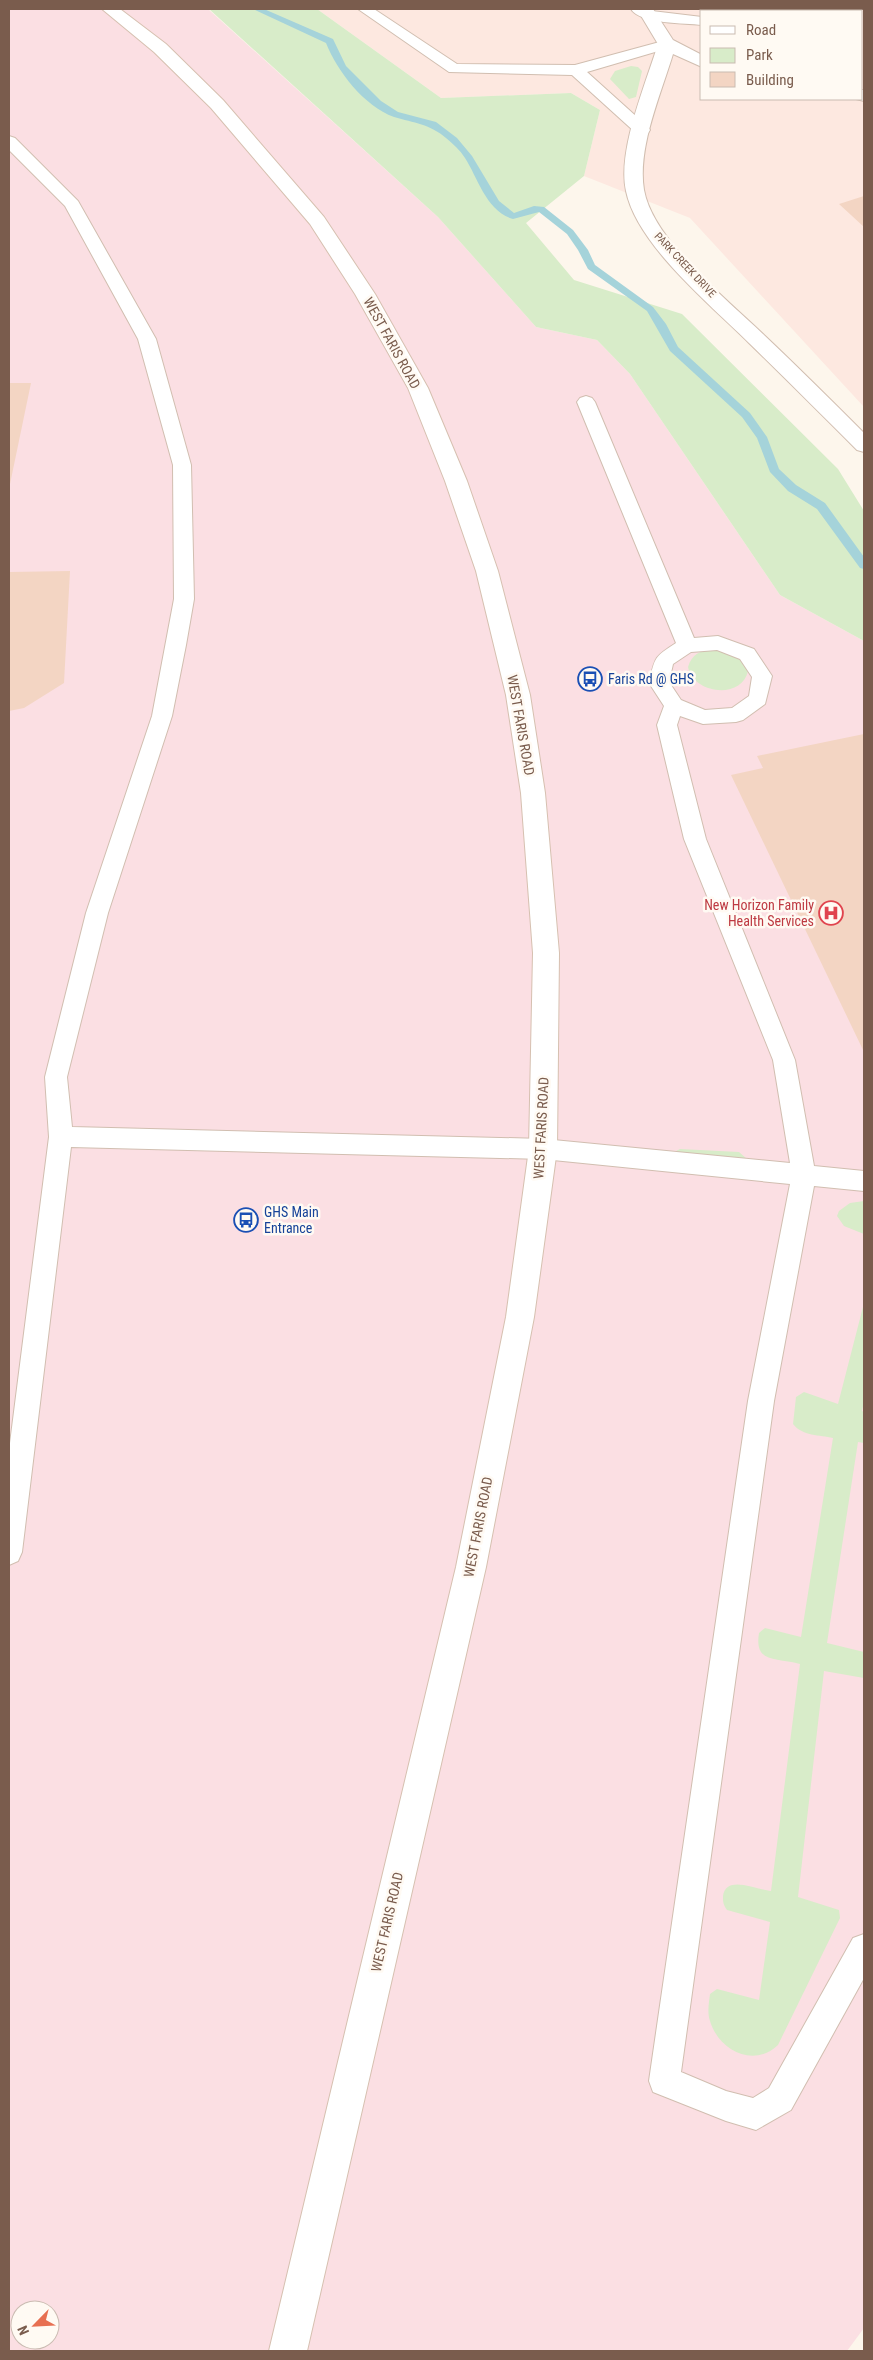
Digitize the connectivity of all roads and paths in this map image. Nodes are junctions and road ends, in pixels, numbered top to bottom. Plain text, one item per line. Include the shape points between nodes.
1 (110, 9) edge
2 (365, 9) edge
3 (644, 11) edge
4 (700, 21) edge
5 (667, 44) junction
6 (700, 61) edge
7 (576, 70) junction
8 (642, 130) junction
9 (9, 141) edge
10 (586, 402) dead end
11 (864, 445) edge
12 (687, 645) junction
13 (674, 705) junction
14 (61, 1137) junction
15 (542, 1150) junction
16 (804, 1175) junction
17 (864, 1181) edge
18 (9, 1552) edge
19 (864, 1949) edge
20 (291, 2346) edge

1 - 15 main road, WEST FARIS ROAD via 160,48 217,104 317,221 365,294 418,388 456,481 487,571 518,695 533,793 546,952
2 - 7 lane via 454,69
3 - 4 lane
3 - 5 main road
5 - 6 main road
5 - 7 lane
5 - 8 main road, PARK CREEK DRIVE
7 - 8 lane
8 - 11 main road, PARK CREEK DRIVE via 634,169 636,192 654,232 683,265
9 - 14 lane via 72,204 147,339 182,465 184,599 176,645 162,716 97,913 56,1077
10 - 12 lane
12 - 13 lane via 664,660 659,683
12 - 13 lane via 718,643 747,654 762,676 758,699 736,715 703,717
13 - 16 lane via 667,725 694,839 784,1060
14 - 15 lane
14 - 18 lane
15 - 16 lane
15 - 20 main road, WEST FARIS ROAD via 520,1317 471,1567
16 - 17 lane
16 - 19 lane via 762,1401 664,2081 726,2106 756,2114 780,2099

